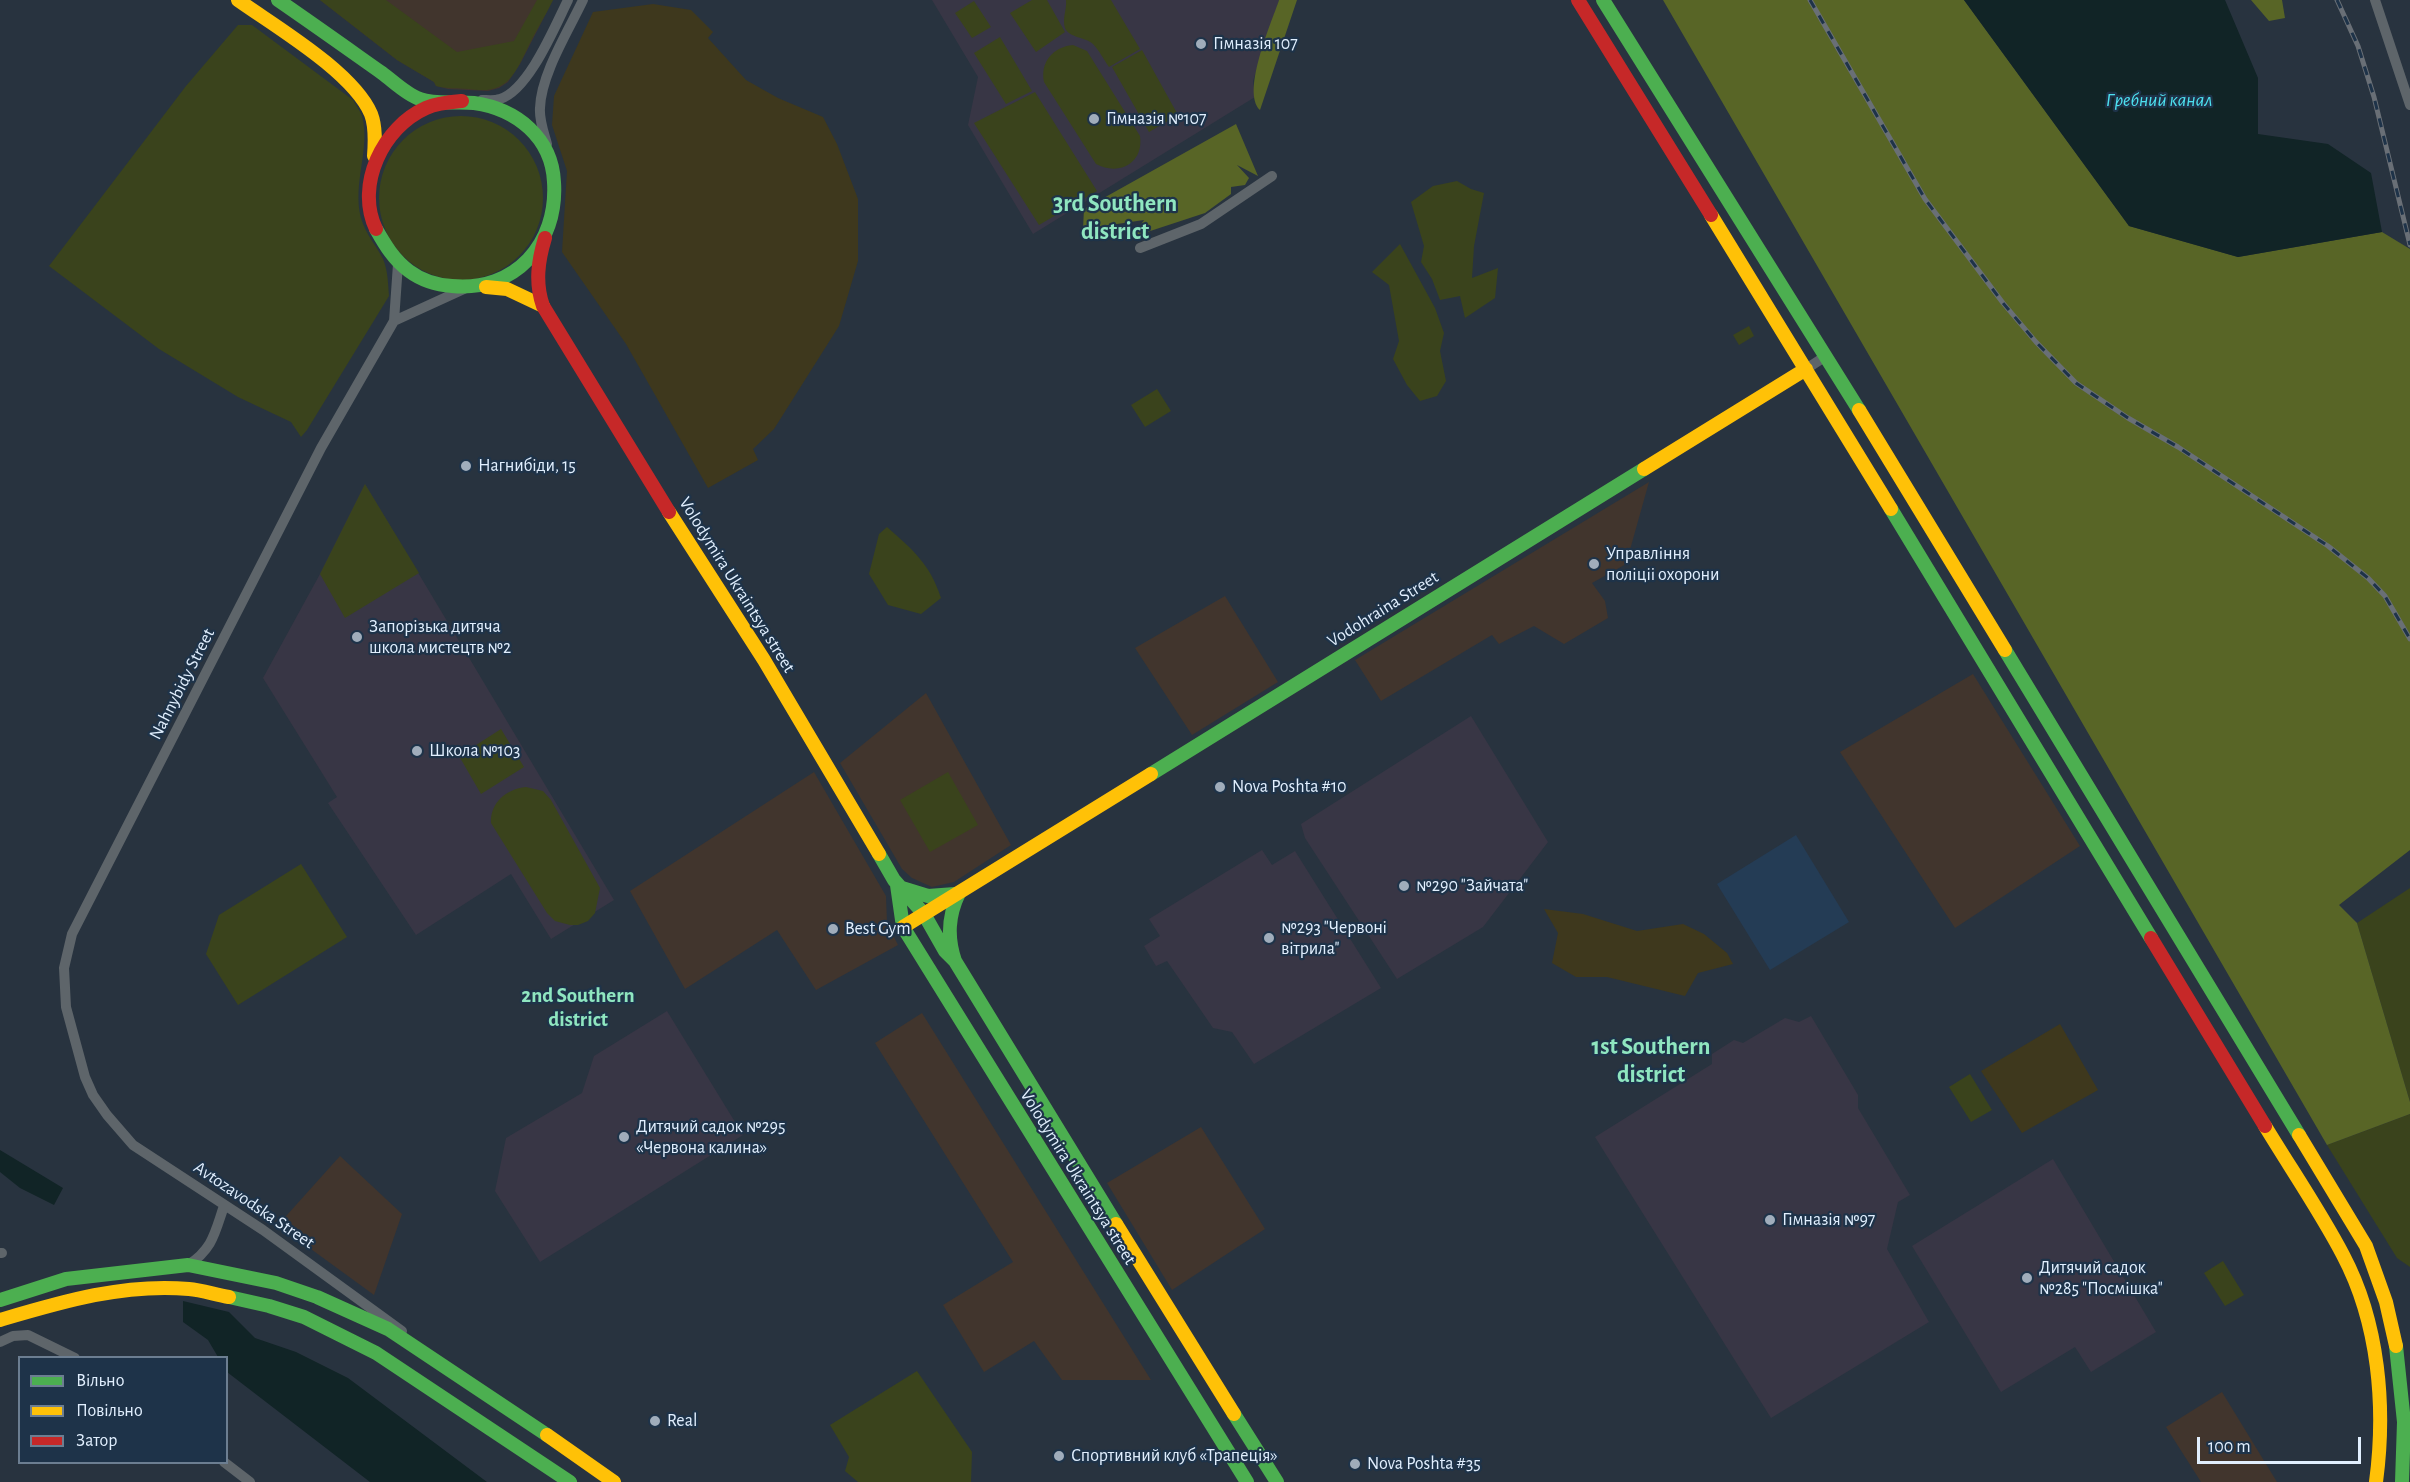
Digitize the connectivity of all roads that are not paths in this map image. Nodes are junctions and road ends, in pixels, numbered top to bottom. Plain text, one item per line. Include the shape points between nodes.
1 (238, 0) edge
2 (278, 0) edge
3 (568, 0) edge
4 (583, 0) edge
5 (1578, 0) edge
6 (1603, 0) edge
7 (2375, 0) edge
8 (462, 101) junction
9 (2410, 105) edge
10 (548, 153) junction
11 (373, 162) junction
12 (1272, 176) dead end
13 (545, 238) junction
14 (1140, 248) dead end
15 (398, 264) junction
16 (465, 288) junction
17 (543, 306) junction
18 (394, 321) junction
19 (1826, 356) junction
20 (1806, 369) junction
21 (897, 885) junction
22 (959, 893) junction
23 (924, 914) junction
24 (903, 927) junction
25 (954, 961) junction
26 (85, 1077) joint
27 (224, 1206) junction
28 (188, 1265) junction
29 (0, 1300) edge
30 (0, 1320) edge
31 (0, 1342) edge
32 (420, 1349) junction
33 (71, 1356) edge
34 (507, 1407) junction
35 (492, 1430) junction
36 (227, 1464) edge
37 (250, 1482) edge
38 (570, 1482) edge
39 (614, 1482) edge
40 (1247, 1482) edge
41 (1277, 1482) edge
42 (2376, 1482) edge
43 (2403, 1482) edge

1 - 11 street, Volodymira Ukraintsya street via 341,76 359,95 371,114 375,136
2 - 8 street, Volodymira Ukraintsya street via 419,99
3 - 8 street via 541,52 514,91 500,99
4 - 10 street via 542,95 539,109
5 - 20 street
6 - 19 street
7 - 9 street
8 - 10 street, Volodymira Ukraintsya street via 492,106 509,114 536,135
8 - 11 street, Volodymira Ukraintsya street via 431,106 415,114 396,129
10 - 13 street, Volodymira Ukraintsya street via 555,196
11 - 15 street, Volodymira Ukraintsya street via 368,199 372,223 382,245
12 - 14 street via 1201,224
13 - 16 street, Volodymira Ukraintsya street via 521,267 504,278
13 - 17 street, Volodymira Ukraintsya street via 537,270 537,292
15 - 16 street, Volodymira Ukraintsya street via 418,278 441,286
15 - 18 street, Nahnybidy Street
16 - 17 street, Volodymira Ukraintsya street via 507,289
16 - 18 street
17 - 21 street, Volodymira Ukraintsya street via 764,660
18 - 26 street, Nahnybidy Street via 321,448 72,934 64,968 66,1007
19 - 20 street, Vodohraina Street
19 - 43 street via 2366,1246 2387,1303 2404,1384
20 - 22 street, Vodohraina Street
20 - 42 street via 2343,1256 2356,1283 2373,1351 2379,1418
21 - 22 street via 928,896
21 - 23 street, Volodymira Ukraintsya street
21 - 24 street, Volodymira Ukraintsya street
22 - 23 street, Vodohraina Street
22 - 25 street via 948,929
23 - 24 street, Vodohraina Street
23 - 25 street, Volodymira Ukraintsya street
24 - 40 street, Volodymira Ukraintsya street
25 - 41 street, Volodymira Ukraintsya street
26 - 27 street, Avtozavodska Street via 102,1109 133,1145
27 - 28 street via 204,1255
27 - 32 street, Avtozavodska Street via 396,1325
28 - 29 street, Avtozavodska Street via 66,1278
28 - 32 street, Avtozavodska Street via 276,1283 317,1297 388,1329
30 - 35 street via 66,1300 142,1288 190,1288 304,1317 376,1353
31 - 33 street via 28,1335
32 - 34 street, Avtozavodska Street
34 - 35 street
34 - 39 street, Avtozavodska Street
35 - 38 street
36 - 37 street

